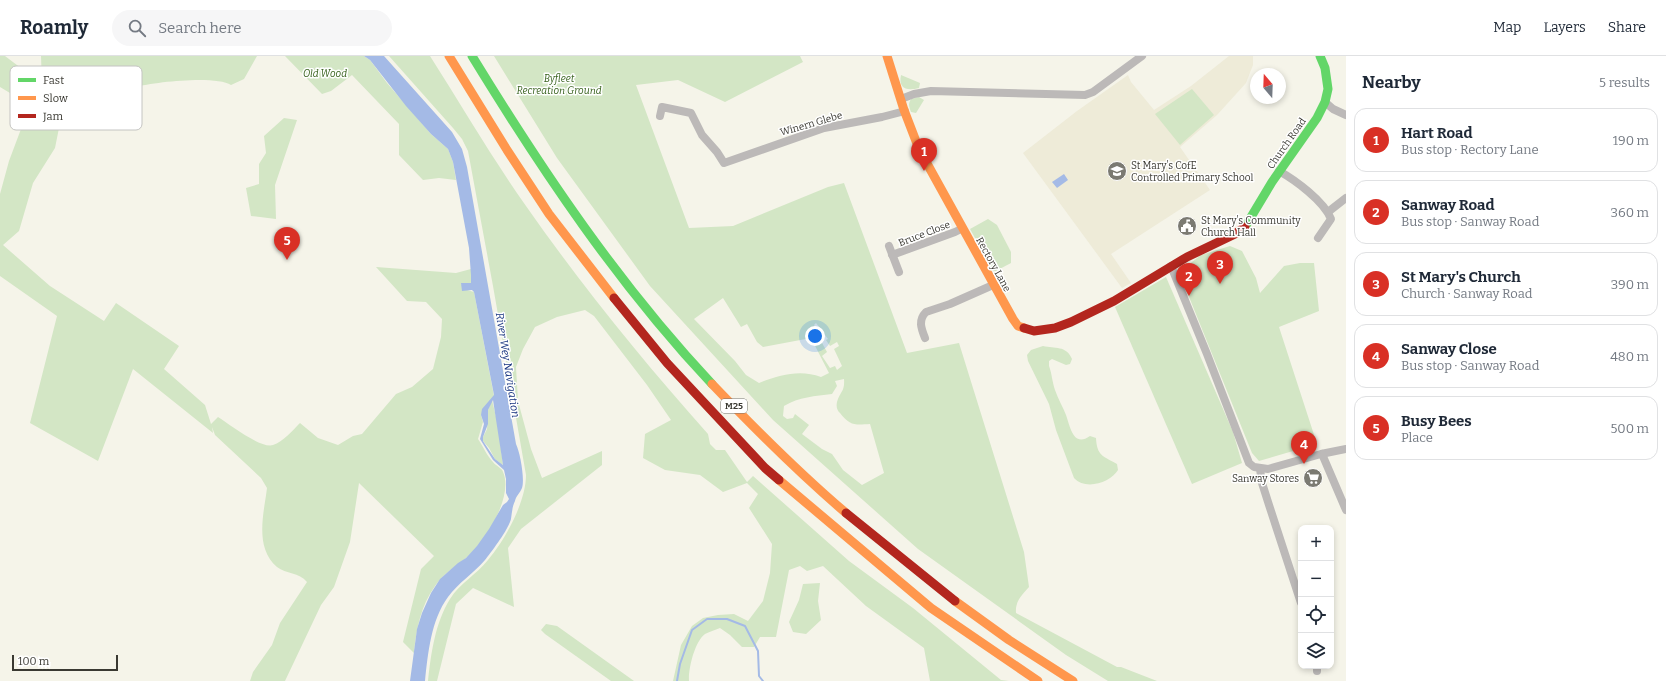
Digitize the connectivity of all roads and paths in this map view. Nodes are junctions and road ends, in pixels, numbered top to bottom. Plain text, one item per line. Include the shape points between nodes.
1 (450, 56) edge
2 (472, 56) edge
3 (887, 56) edge
4 (1142, 56) edge
5 (1320, 56) edge
6 (901, 99) junction
7 (1325, 102) junction
8 (904, 110) junction
9 (1346, 115) edge
10 (660, 116) dead end
11 (1279, 171) junction
12 (1346, 198) edge
13 (1328, 212) junction
14 (961, 228) junction
15 (1318, 238) dead end
16 (889, 246) dead end
17 (892, 255) junction
18 (1171, 266) junction
19 (898, 272) dead end
20 (993, 285) junction
21 (925, 338) dead end
22 (1346, 449) edge
23 (1322, 454) junction
24 (1260, 469) junction
25 (1346, 510) edge
26 (1299, 597) edge
27 (1038, 681) edge
28 (1073, 681) edge

1 - 27 main road, M25 via 549,214 667,363 729,430 765,468 930,608
2 - 28 main road, M25 via 568,206 683,352 745,419 866,532 941,591 1041,662
3 - 6 main road, Rectory Lane
4 - 6 street via 1093,92 1080,96 931,91
5 - 7 main road, Church Road via 1325,68 1328,89
6 - 8 main road, Rectory Lane
7 - 9 street
7 - 11 main road, Church Road via 1317,118
8 - 10 street, Winern Glebe via 824,128 724,162 702,135 690,113 662,105
8 - 14 main road, Rectory Lane via 917,147
11 - 13 street via 1302,187
11 - 18 main road, Church Road via 1246,226
12 - 13 street
13 - 15 street via 1331,219
14 - 17 street, Bruce Close
14 - 20 main road, Rectory Lane
16 - 17 street, Bruce Close
17 - 19 street, Bruce Close
18 - 20 main road, Rectory Lane via 1092,313 1055,328 1034,331 1018,326
18 - 24 street via 1226,402 1244,455 1249,463
20 - 21 street via 926,312 921,319 920,327
22 - 23 street
23 - 24 street
23 - 25 street
24 - 26 street via 1269,506

